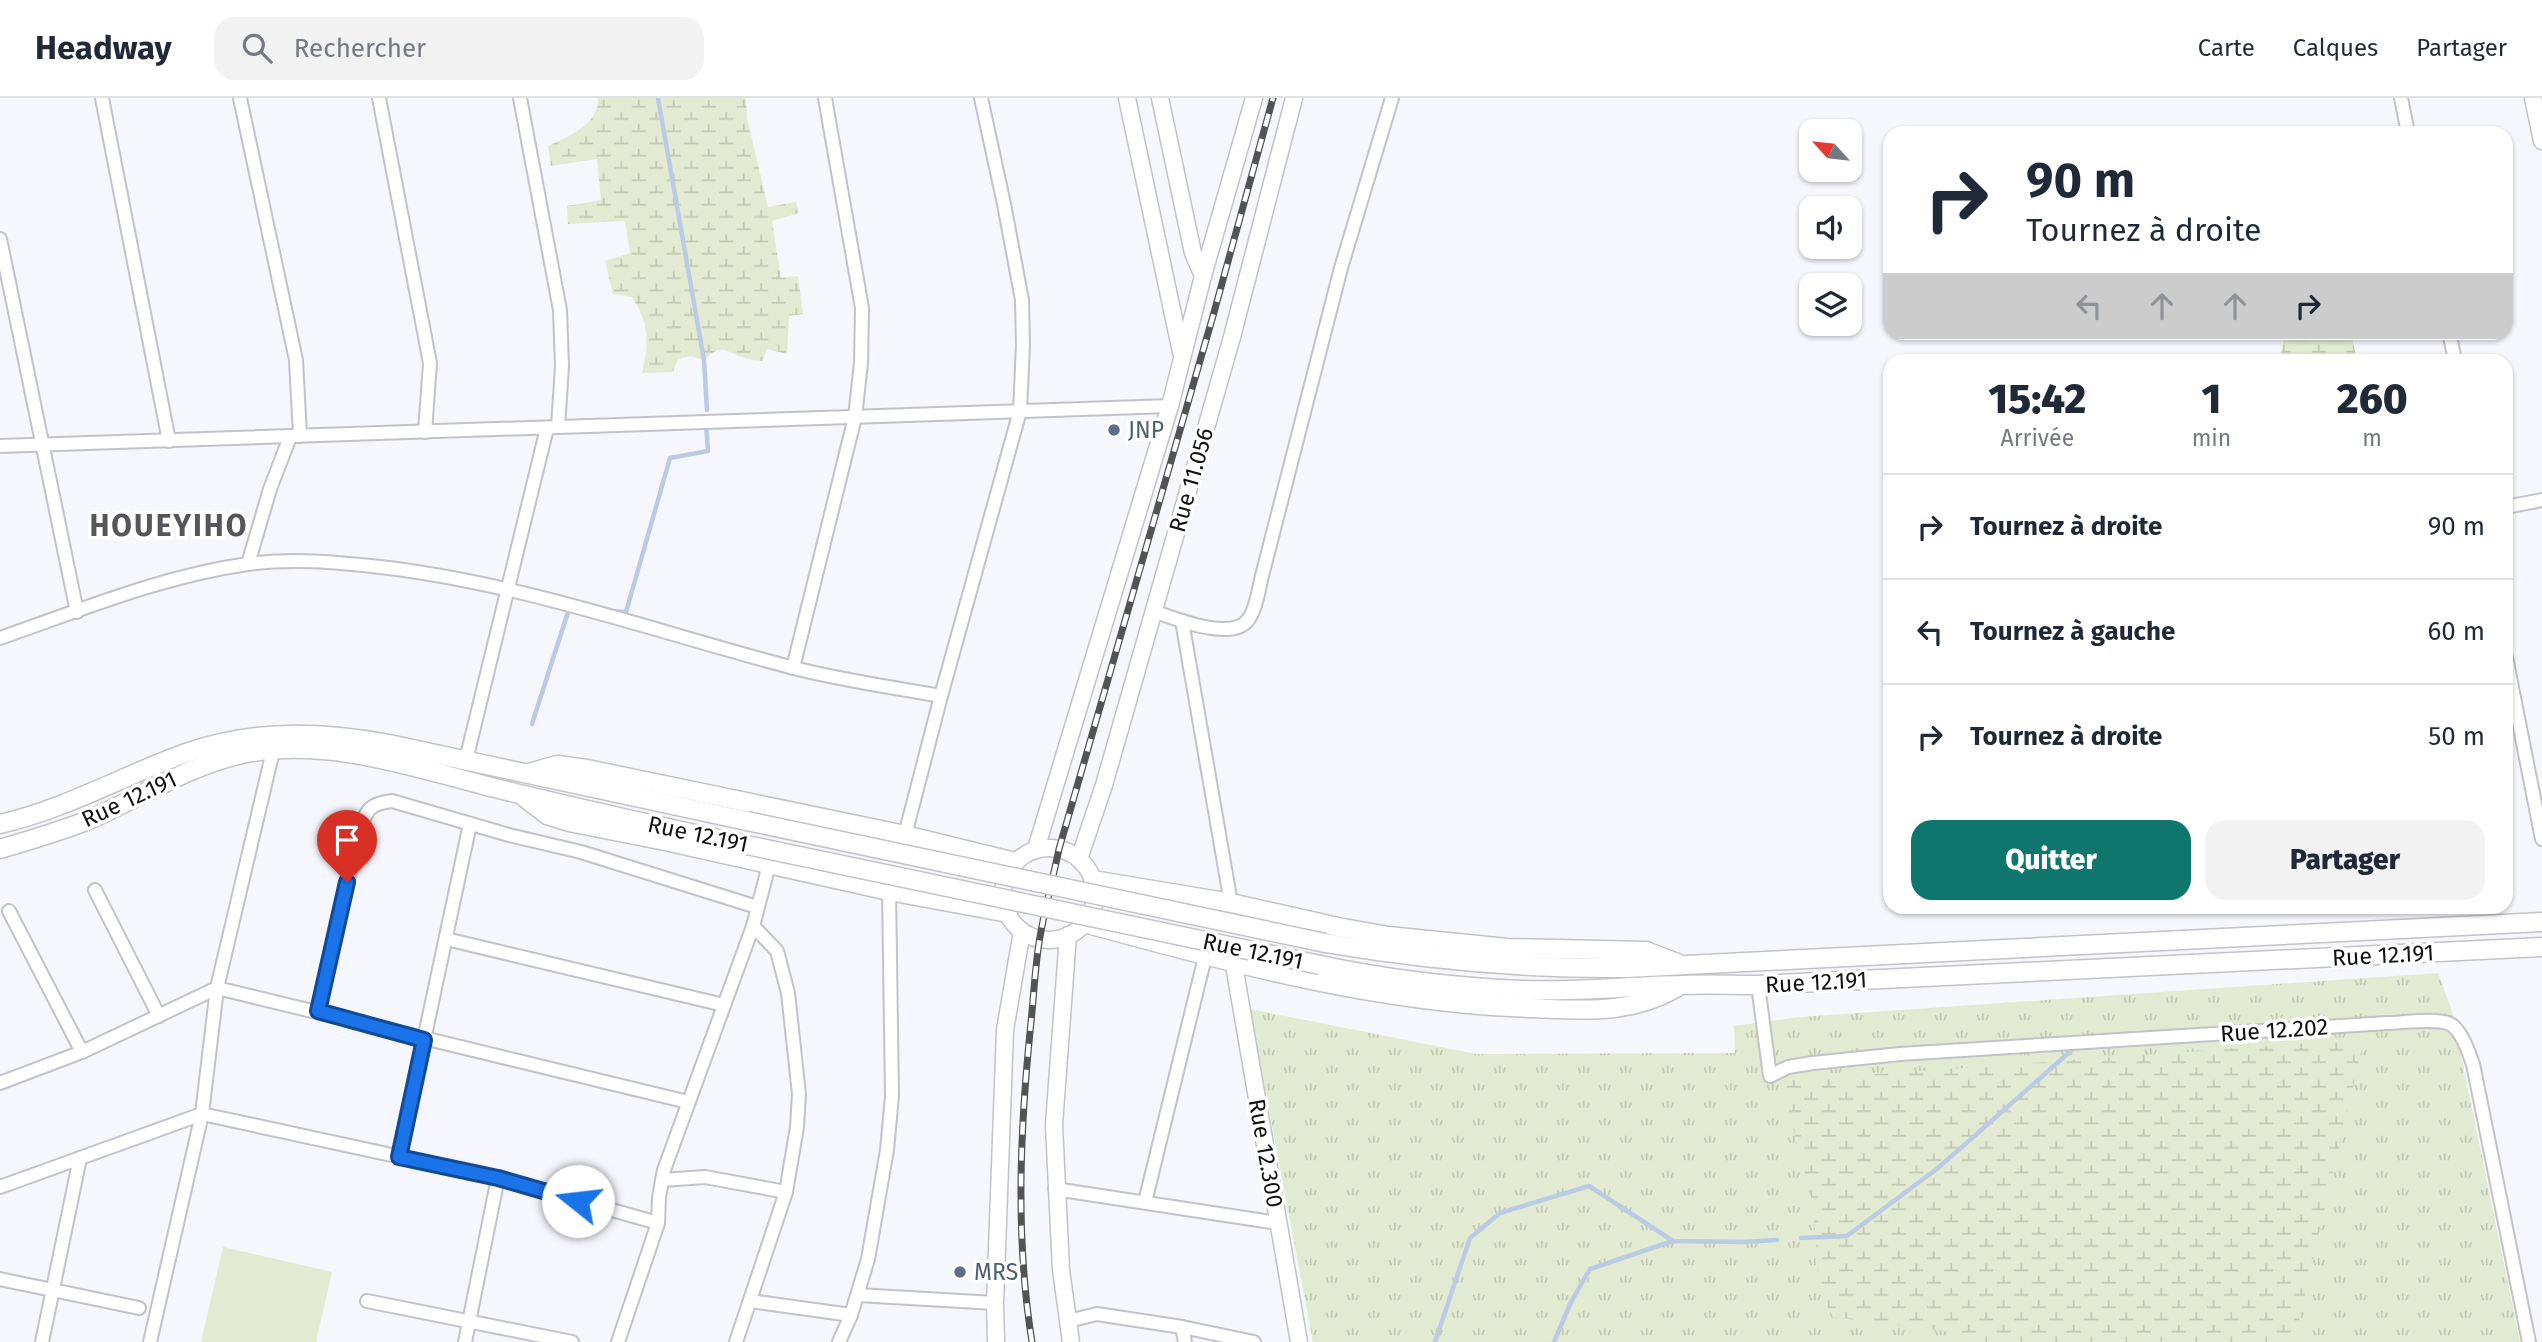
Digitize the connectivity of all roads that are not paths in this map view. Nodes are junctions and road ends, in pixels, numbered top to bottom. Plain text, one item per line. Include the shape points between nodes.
1 (102, 98) edge
2 (240, 98) edge
3 (379, 98) edge
4 (520, 98) edge
5 (825, 98) edge
6 (981, 98) edge
7 (1127, 98) edge
8 (1160, 98) edge
9 (1254, 98) edge
10 (1294, 98) edge
11 (1392, 98) edge
12 (2533, 98) edge
13 (2405, 99) edge
14 (2407, 126) edge
15 (2542, 141) edge
16 (0, 239) edge
17 (1203, 276) junction
18 (1181, 356) junction
19 (1170, 406) junction
20 (1020, 411) junction
21 (855, 417) junction
22 (552, 427) junction
23 (425, 432) junction
24 (295, 436) junction
25 (169, 441) junction
26 (41, 445) junction
27 (0, 446) edge
28 (2542, 500) edge
29 (2513, 506) edge
30 (248, 564) junction
31 (508, 588) junction
32 (1153, 611) junction
33 (77, 612) junction
34 (1182, 621) junction
35 (0, 638) edge
36 (793, 668) junction
37 (2513, 692) edge
38 (940, 696) junction
39 (273, 751) junction
40 (466, 760) junction
41 (526, 774) junction
42 (519, 794) junction
43 (0, 824) edge
44 (470, 824) junction
45 (905, 835) junction
46 (2542, 839) edge
47 (0, 849) edge
48 (1037, 849) junction
49 (1079, 859) junction
50 (1015, 862) junction
51 (769, 865) junction
52 (1093, 880) junction
53 (95, 890) dead end
54 (890, 891) junction
55 (1231, 903) junction
56 (757, 906) junction
57 (9, 911) dead end
58 (1007, 913) junction
59 (2542, 922) edge
60 (1084, 923) junction
61 (753, 926) junction
62 (1022, 931) junction
63 (1068, 935) junction
64 (446, 939) junction
65 (2542, 947) edge
66 (1205, 957) junction
67 (1234, 964) junction
68 (1680, 964) junction
69 (1682, 985) junction
70 (1758, 985) junction
71 (217, 988) junction
72 (724, 1005) junction
73 (318, 1011) junction
74 (159, 1016) junction
75 (424, 1040) junction
76 (82, 1052) junction
77 (0, 1083) edge
78 (688, 1102) junction
79 (202, 1114) junction
80 (399, 1157) junction
81 (80, 1158) junction
82 (498, 1178) junction
83 (662, 1180) junction
84 (0, 1186) edge
85 (1055, 1189) junction
86 (786, 1192) junction
87 (1145, 1202) junction
88 (659, 1223) junction
89 (1278, 1223) junction
90 (0, 1279) edge
91 (53, 1290) junction
92 (858, 1295) junction
93 (367, 1301) dead end
94 (750, 1301) junction
95 (995, 1303) junction
96 (139, 1308) dead end
97 (851, 1315) junction
98 (469, 1321) junction
99 (1068, 1321) junction
100 (1182, 1326) junction
101 (42, 1342) edge
102 (150, 1342) edge
103 (466, 1342) edge
104 (572, 1342) edge
105 (618, 1342) edge
106 (736, 1342) edge
107 (839, 1342) edge
108 (996, 1342) edge
109 (1071, 1342) edge
110 (1185, 1342) edge
111 (1254, 1342) edge
112 (1298, 1342) edge
113 (2529, 1342) edge

1 - 25 street
2 - 24 street via 296,360
3 - 23 street via 430,363
4 - 22 street via 560,310 562,366
5 - 21 street via 862,308
6 - 20 street via 1022,300
7 - 18 main road
8 - 17 main road via 1193,253
9 - 17 main road
10 - 32 main road, Rue 11.056 via 1232,337
11 - 34 street via 1341,268 1252,610 1247,621 1227,628
12 - 15 main road
13 - 14 street
16 - 26 street
17 - 18 main road
18 - 19 main road
19 - 20 street
19 - 48 main road
20 - 21 street
20 - 38 street
21 - 22 street
21 - 36 street
22 - 23 street
22 - 31 street
23 - 24 street
24 - 25 street
24 - 30 street via 270,489
25 - 26 street
26 - 27 street
26 - 33 street
28 - 29 street
30 - 31 street via 299,560 365,565
30 - 33 street via 144,588
31 - 36 street
31 - 40 street
32 - 34 street
32 - 49 main road, Rue 11.056
33 - 35 street
34 - 55 street
36 - 38 street
37 - 46 street
38 - 45 street
39 - 42 main road, Rue 12.191 via 327,750
39 - 47 main road, Rue 12.191 via 247,753 194,768 88,820
39 - 71 street
40 - 41 main road, Rue 12.191
40 - 43 main road, Rue 12.191 via 340,735 262,736 192,751
41 - 45 main road via 556,765 587,768
41 - 68 main road, Rue 12.191, bridge via 1325,943 1535,968
42 - 51 main road via 547,815 569,822
42 - 69 main road, Rue 12.191, bridge via 1391,978 1523,990
44 - 56 street via 581,852
44 - 64 street
44 - 73 street via 392,801 376,803 366,811
45 - 50 main road
48 - 49 main road via 1059,849
48 - 50 main road
49 - 52 main road
50 - 58 main road via 1004,887
51 - 54 main road
51 - 56 street
52 - 55 main road
52 - 60 main road via 1094,902
53 - 74 street
54 - 58 main road
54 - 92 street via 892,1096 887,1150
55 - 68 main road via 1388,936 1507,948 1646,951
56 - 61 street
57 - 76 street
58 - 62 main road
59 - 68 main road, Rue 12.191
60 - 63 main road
60 - 66 main road
61 - 72 street
61 - 86 street via 777,951 788,993 799,1094
62 - 63 main road via 1047,940
62 - 95 main road via 1005,1030
63 - 85 main road via 1054,1125
64 - 72 street
64 - 75 street
65 - 70 main road, Rue 12.191
66 - 67 main road
66 - 87 street
67 - 69 main road via 1346,988 1490,1007 1614,1009 1647,1003
67 - 89 main road, Rue 12.300
69 - 70 main road, Rue 12.191
70 - 113 street, Rue 12.202 via 1770,1076 1788,1067 1900,1054 2387,1023 2451,1024 2473,1063
71 - 73 street
71 - 74 street
71 - 79 street
72 - 78 street
73 - 75 street
74 - 76 street
75 - 78 street
75 - 80 street
76 - 77 street
78 - 83 street
79 - 80 street
79 - 81 street
79 - 102 street
80 - 82 street
81 - 84 street
81 - 91 street
82 - 88 street
82 - 98 street
83 - 86 street via 705,1177
83 - 88 street
85 - 87 street
85 - 99 main road
86 - 94 street
87 - 89 street
88 - 105 street
89 - 112 main road, Rue 12.300
90 - 91 street
91 - 96 street
91 - 101 street
92 - 95 street
92 - 97 street
93 - 98 street
94 - 97 street
94 - 106 street
95 - 108 main road
97 - 107 street
98 - 103 street
98 - 104 street
99 - 100 street via 1097,1314
99 - 109 main road
100 - 110 street
100 - 111 street

